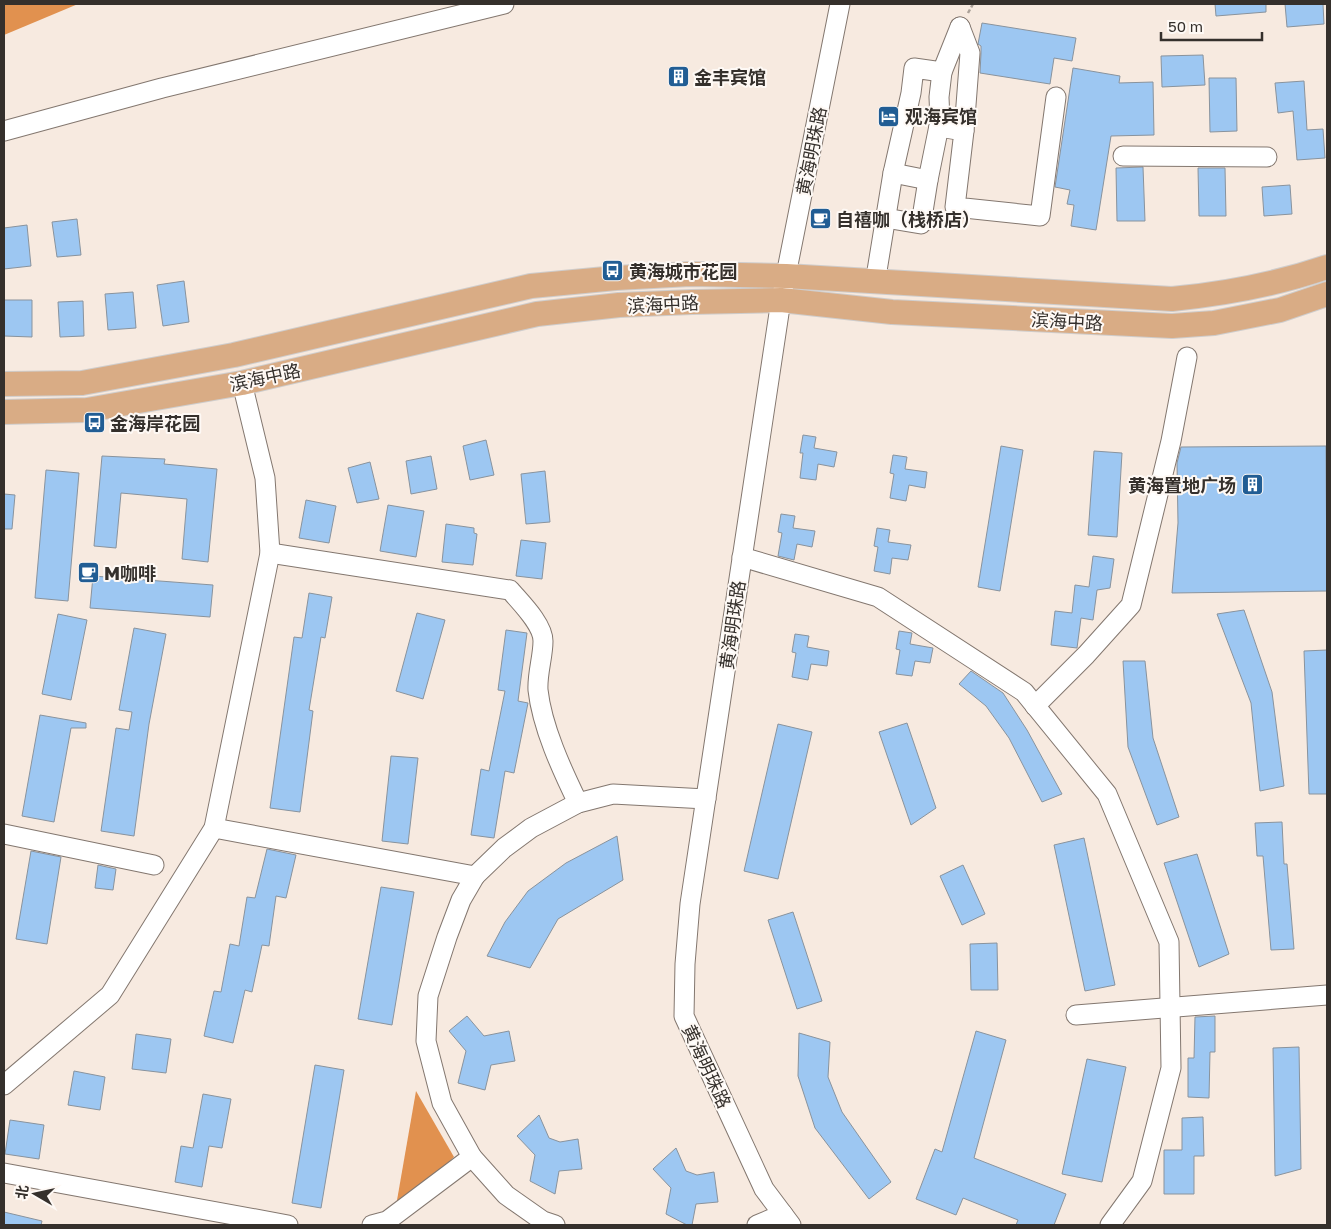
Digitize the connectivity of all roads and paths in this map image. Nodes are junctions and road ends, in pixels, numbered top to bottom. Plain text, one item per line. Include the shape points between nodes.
1 (504, 4) edge
2 (840, 4) edge
3 (942, 72) junction
4 (1056, 97) dead end
5 (939, 127) junction
6 (964, 131) junction
7 (4, 132) edge
8 (1123, 156) dead end
9 (1267, 157) dead end
10 (893, 173) junction
11 (928, 180) junction
12 (885, 218) junction
13 (1327, 267) edge
14 (786, 276) junction
15 (875, 283) junction
16 (1327, 294) edge
17 (781, 300) junction
18 (1187, 357) dead end
19 (242, 383) junction
20 (4, 384) edge
21 (4, 412) edge
22 (270, 553) junction
23 (742, 557) junction
24 (1035, 706) junction
25 (706, 799) junction
26 (578, 802) junction
27 (214, 828) junction
28 (4, 834) edge
29 (154, 865) dead end
30 (475, 876) junction
31 (1327, 995) edge
32 (1170, 1008) junction
33 (1076, 1015) dead end
34 (4, 1085) edge
35 (472, 1157) junction
36 (4, 1173) edge
37 (787, 1220) edge
38 (288, 1225) edge
39 (372, 1225) edge
40 (555, 1225) edge
41 (757, 1225) edge
42 (1110, 1225) edge

1 - 7 street via 162,88
2 - 14 street, 黄海明珠路
3 - 5 street
3 - 6 street via 960,27 970,53
3 - 10 street via 914,68
4 - 6 street via 1040,216 955,207
5 - 6 street
5 - 11 street
8 - 9 street
10 - 11 street
10 - 12 street
11 - 12 street via 921,224
12 - 15 street
13 - 15 main road, 滨海中路 via 1209,295 1172,299
14 - 15 main road, 滨海中路
14 - 17 street, 黄海明珠路
14 - 20 main road, 滨海中路 via 690,274 531,286 234,355 82,382
16 - 17 main road, 滨海中路 via 1270,312 1214,323 1172,326 892,312
17 - 19 main road, 滨海中路 via 628,305 537,314
17 - 23 street, 黄海明珠路
18 - 24 street via 1171,441 1131,605 1086,656
19 - 21 main road, 滨海中路 via 87,410
19 - 22 street via 265,478
22 - 26 street via 510,590 534,618 543,638 538,690 561,769
22 - 27 street
23 - 24 street via 878,597 1024,692
23 - 25 street, 黄海明珠路
24 - 32 street via 1107,794 1169,942
25 - 26 street via 613,794
25 - 37 street, 黄海明珠路 via 690,913 684,1016 764,1189
26 - 30 street via 531,828
27 - 30 street
27 - 34 street via 110,995
28 - 29 street
30 - 35 street via 450,928 428,996 426,1041 442,1103
31 - 32 street
32 - 33 street
32 - 42 street via 1171,1068 1142,1181
35 - 39 street via 387,1221
35 - 40 street via 506,1195
36 - 38 street
37 - 41 street

